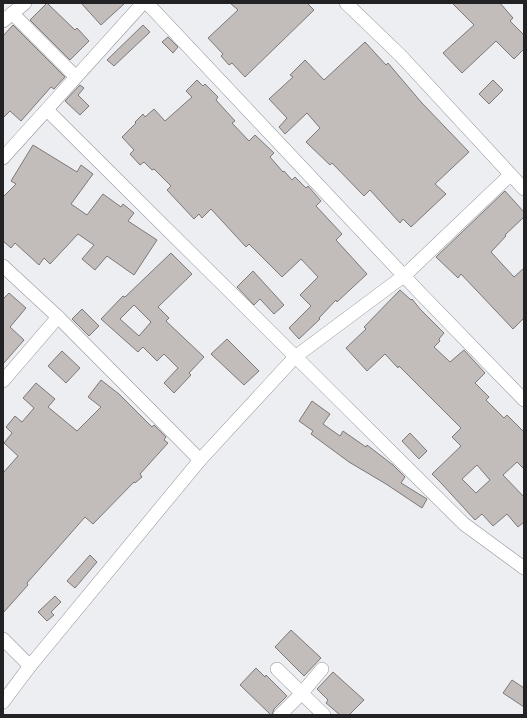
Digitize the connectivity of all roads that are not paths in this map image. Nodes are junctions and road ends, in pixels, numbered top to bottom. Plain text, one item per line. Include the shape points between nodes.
1 (25, 3) edge
2 (143, 3) edge
3 (147, 3) edge
4 (346, 3) edge
5 (7, 17) edge
6 (76, 77) junction
7 (47, 110) junction
8 (3, 158) edge
9 (510, 175) junction
10 (524, 189) edge
11 (3, 266) edge
12 (404, 276) junction
13 (58, 317) junction
14 (295, 356) junction
15 (3, 381) edge
16 (524, 400) edge
17 (200, 460) junction
18 (524, 568) edge
19 (3, 639) edge
20 (30, 666) junction
21 (277, 669) dead end
22 (322, 669) dead end
23 (301, 694) junction
24 (3, 702) edge
25 (280, 715) edge
26 (324, 715) edge

1 - 5 street
2 - 6 street
3 - 12 street
4 - 9 street via 401,56
5 - 6 street
6 - 7 street
7 - 8 street
7 - 14 street
9 - 10 street
9 - 12 street
11 - 13 street
12 - 14 street
12 - 16 street
13 - 15 street
13 - 17 street
14 - 17 street
14 - 18 street via 464,524
17 - 20 street
19 - 20 street
20 - 24 street
21 - 23 street
22 - 23 street
23 - 25 street
23 - 26 street

